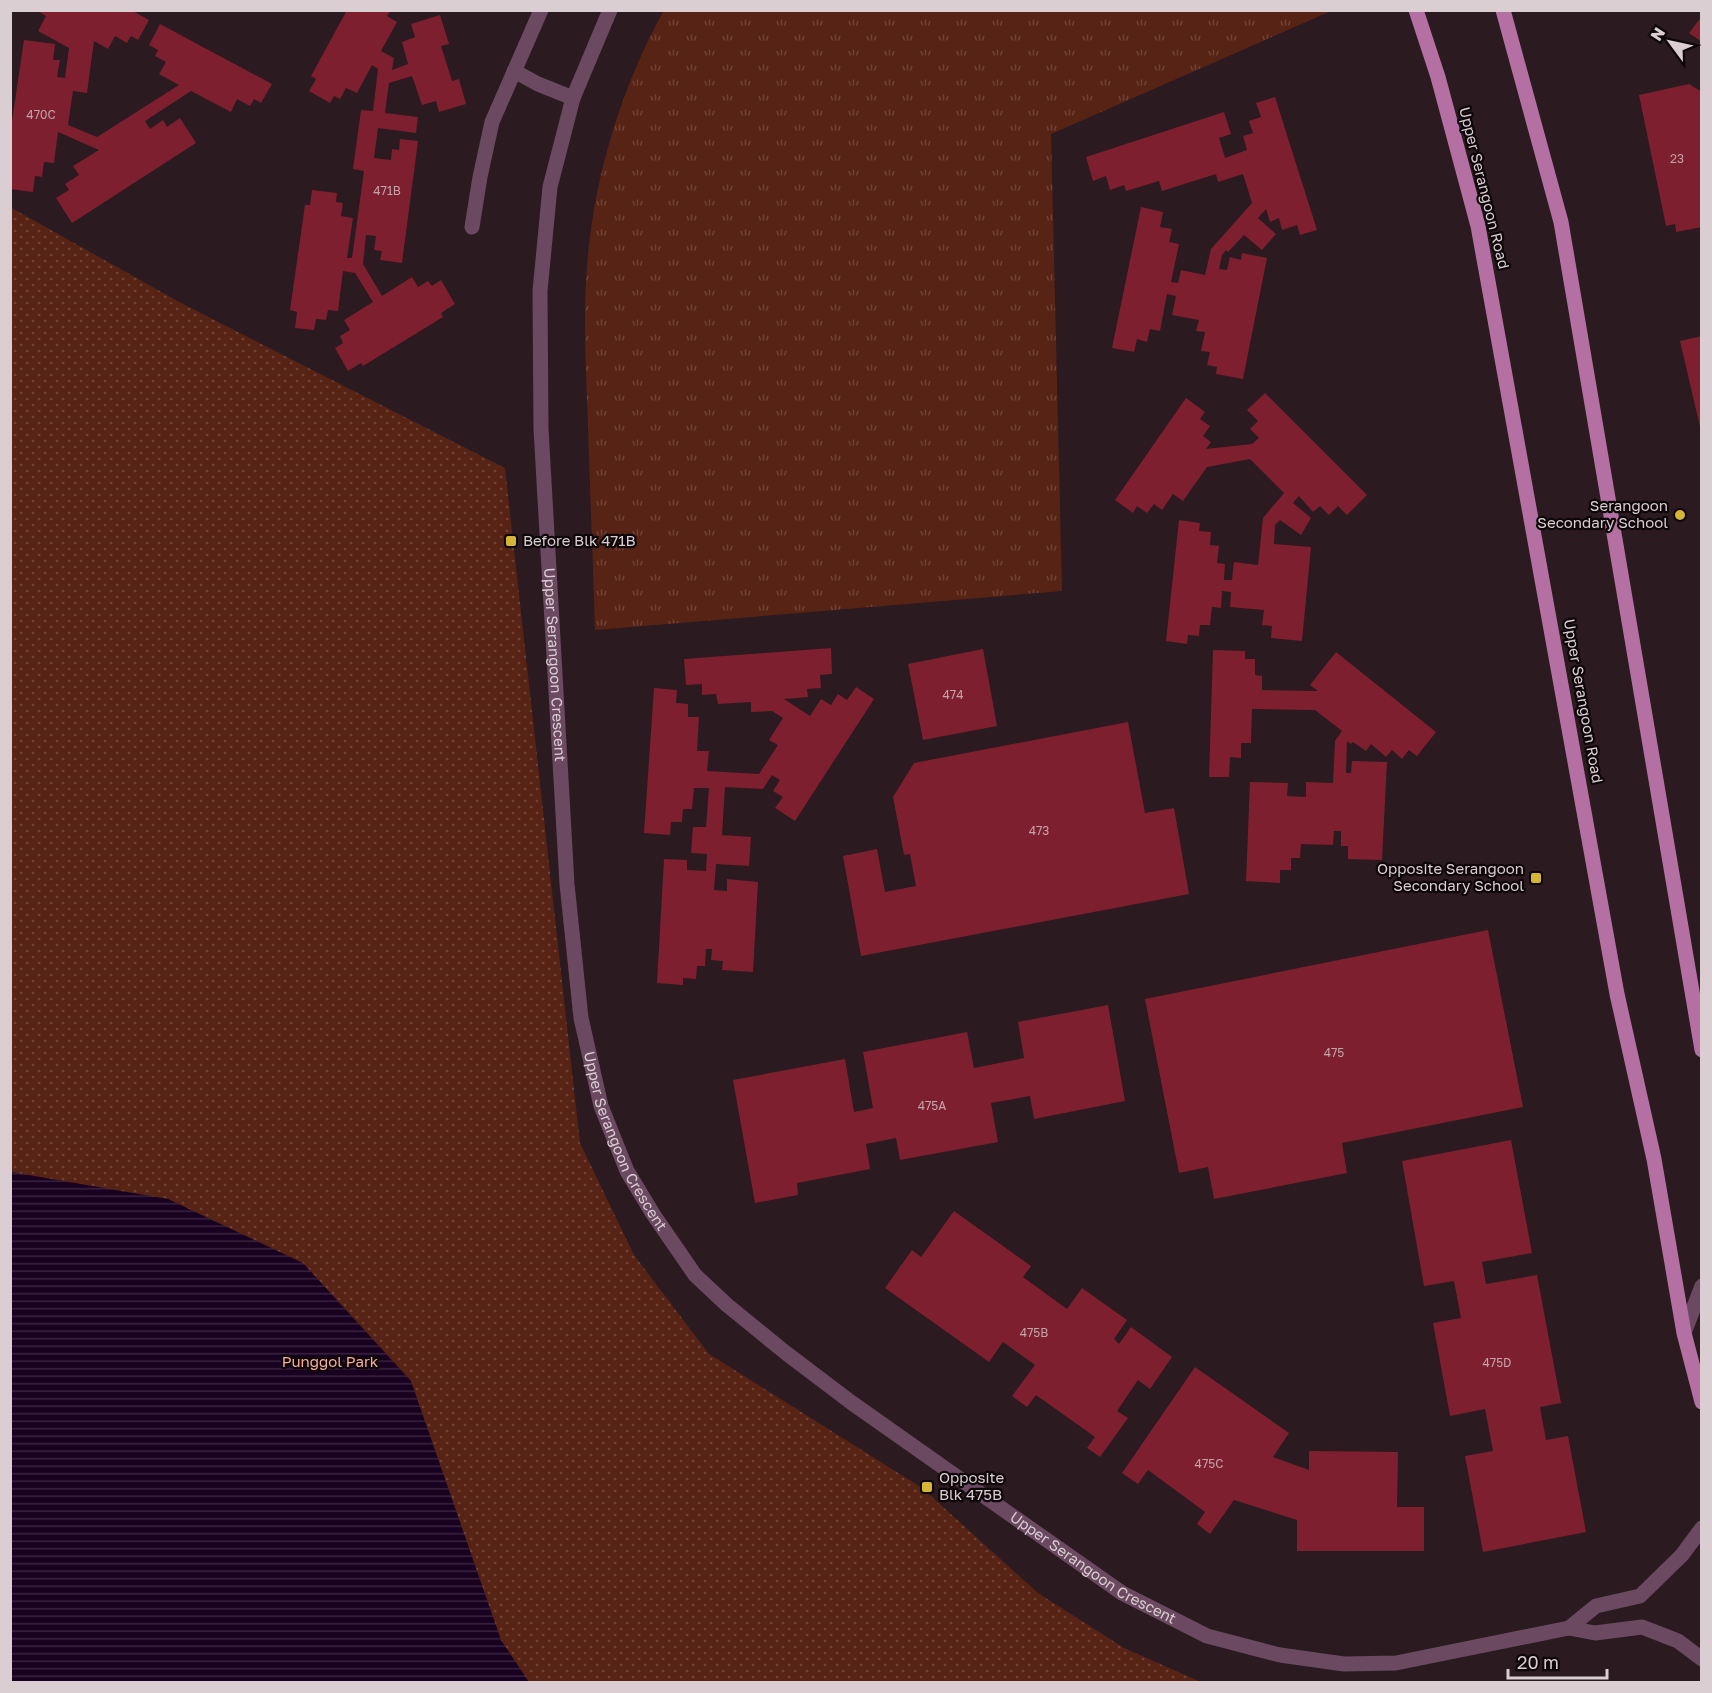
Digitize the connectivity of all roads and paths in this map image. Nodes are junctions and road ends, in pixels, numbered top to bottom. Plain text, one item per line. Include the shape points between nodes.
1 (541, 10) edge
2 (610, 10) edge
3 (1416, 10) edge
4 (1503, 10) edge
5 (514, 71) junction
6 (573, 98) junction
7 (472, 227) dead end
8 (1701, 1050) edge
9 (1701, 1286) edge
10 (1684, 1333) junction
11 (1701, 1402) edge
12 (1701, 1528) edge
13 (1569, 1628) junction
14 (1701, 1659) edge

1 - 5 street
2 - 6 street, Upper Serangoon Crescent
3 - 10 main road, Upper Serangoon Road via 1478,226 1617,994 1654,1159
4 - 8 main road via 1561,222
5 - 6 street
5 - 7 street via 492,122
6 - 13 street, Upper Serangoon Crescent via 550,188 540,291 541,429 567,884 581,1018 601,1106 627,1171 653,1214 695,1275 786,1353 1122,1593 1207,1636 1280,1655 1344,1664 1396,1663
9 - 10 street
10 - 11 main road, Upper Serangoon Road
12 - 13 street, Upper Serangoon Crescent via 1682,1555 1640,1596 1596,1606
13 - 14 street, Upper Serangoon Crescent via 1595,1633 1642,1628 1678,1641

